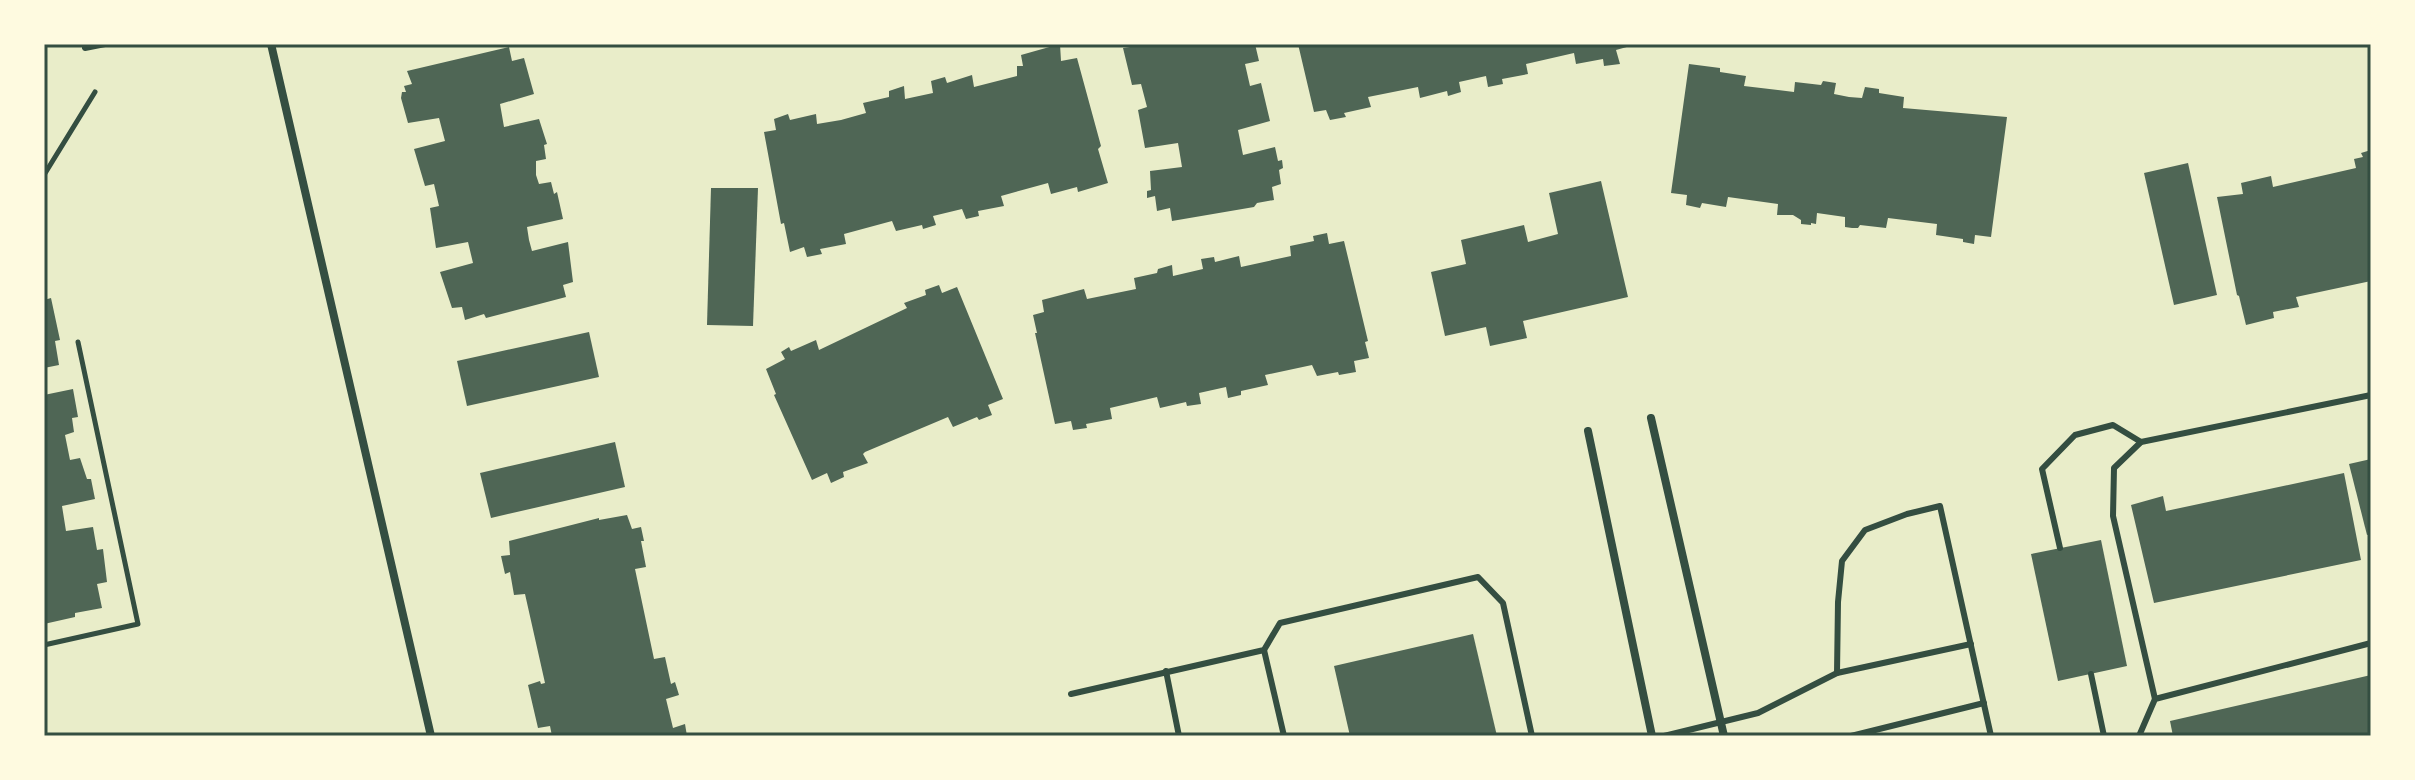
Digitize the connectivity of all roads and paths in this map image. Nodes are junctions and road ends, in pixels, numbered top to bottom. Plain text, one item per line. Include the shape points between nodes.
1 (105, 44) edge
2 (271, 44) edge
3 (85, 48) dead end
4 (95, 92) dead end
5 (44, 175) edge
6 (78, 342) dead end
7 (2371, 395) edge
8 (1651, 418) dead end
9 (1588, 431) dead end
10 (2141, 442) junction
11 (2060, 548) dead end
12 (2371, 643) edge
13 (1971, 644) junction
14 (44, 645) edge
15 (1264, 650) junction
16 (1166, 671) junction
17 (1837, 673) junction
18 (2091, 674) dead end
19 (1071, 694) dead end
20 (2155, 699) junction
21 (1984, 703) junction
22 (1720, 722) junction
23 (431, 736) edge
24 (1179, 736) edge
25 (1284, 736) edge
26 (1532, 736) edge
27 (1652, 736) edge
28 (1664, 736) edge
29 (1724, 736) edge
30 (1851, 736) edge
31 (1991, 736) edge
32 (2104, 736) edge
33 (2139, 736) edge

1 - 3 lane
2 - 23 street
4 - 5 path
6 - 14 path via 138,624
7 - 10 lane
8 - 22 street
9 - 27 street
10 - 11 lane via 2113,425 2075,435 2042,469
10 - 20 lane via 2114,468 2113,516
12 - 20 lane
13 - 17 lane
13 - 17 lane via 1940,506 1865,530 1842,561
13 - 21 lane
15 - 16 lane
15 - 25 lane
15 - 26 lane via 1280,623 1478,577 1503,603
16 - 19 lane
16 - 24 lane
17 - 22 lane via 1758,713
18 - 32 lane
20 - 33 lane
21 - 30 lane
21 - 31 lane
22 - 28 lane
22 - 29 street

